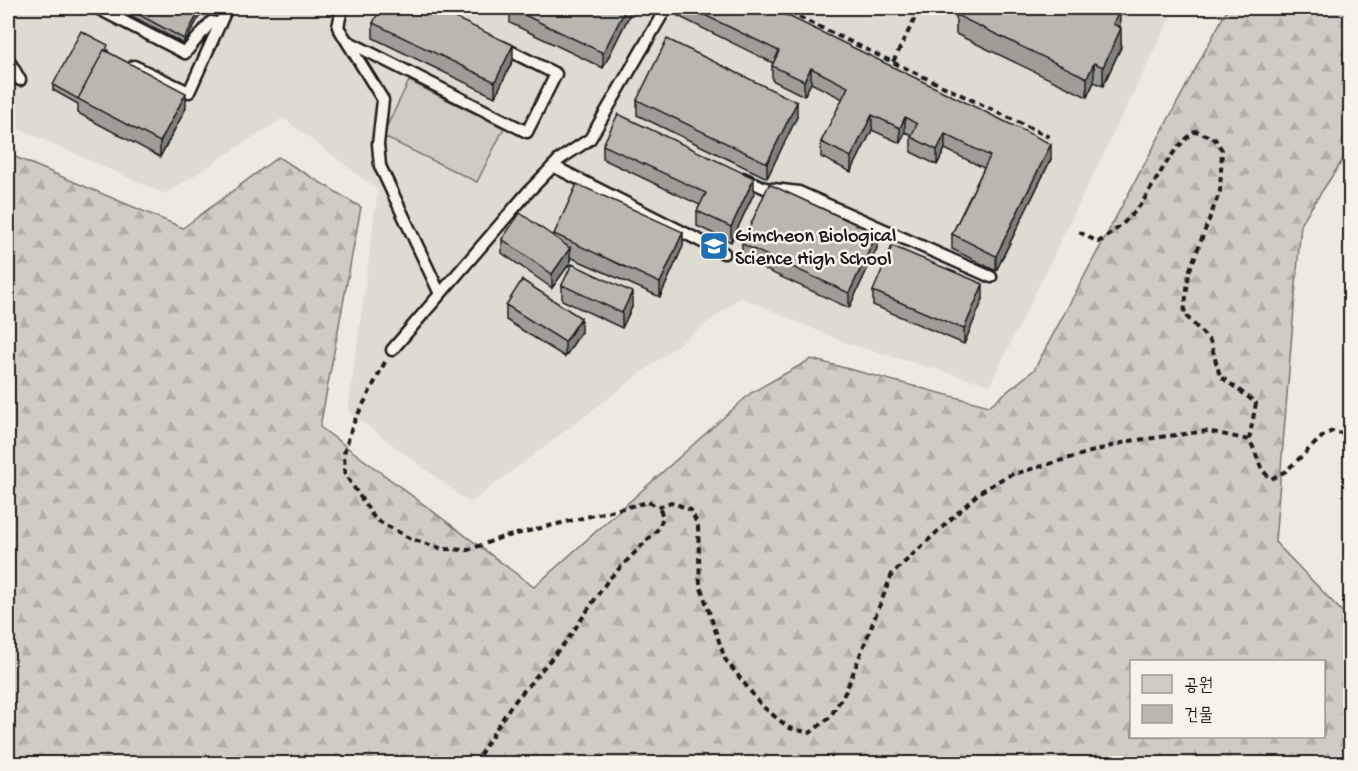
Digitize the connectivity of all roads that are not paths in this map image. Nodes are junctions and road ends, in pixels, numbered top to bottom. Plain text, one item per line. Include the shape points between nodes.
1 (97, 8) edge
2 (227, 8) edge
3 (342, 8) edge
4 (666, 8) edge
5 (220, 24) junction
6 (347, 41) junction
7 (495, 43) edge
8 (8, 59) edge
9 (129, 64) edge
10 (20, 80) dead end
11 (604, 113) junction
12 (615, 118) edge
13 (553, 166) junction
14 (733, 173) edge
15 (724, 253) dead end
16 (991, 277) dead end
17 (441, 294) junction
18 (392, 350) road end

1 - 5 lane via 185,53 211,22
2 - 5 lane
3 - 6 lane via 338,27
4 - 11 lane
5 - 9 lane via 189,92
6 - 7 lane via 527,132 556,74
6 - 17 lane via 382,100 380,166
8 - 10 lane
11 - 12 lane
11 - 13 lane via 590,139
13 - 15 lane
13 - 17 lane
14 - 16 lane via 765,188 799,192
17 - 18 lane

